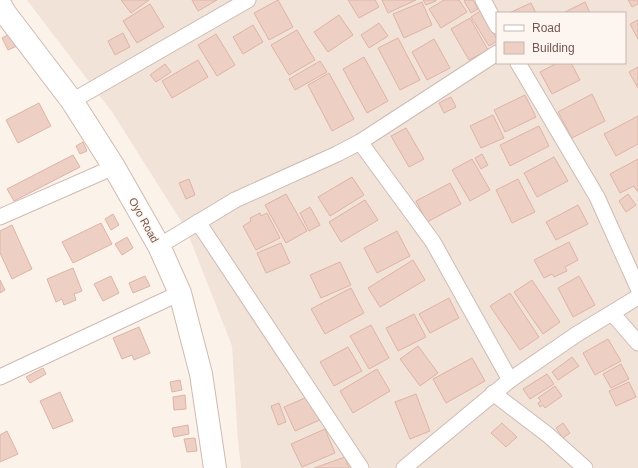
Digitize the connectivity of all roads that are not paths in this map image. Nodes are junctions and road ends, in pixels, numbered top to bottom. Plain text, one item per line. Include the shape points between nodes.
1 (248, 0) edge
2 (483, 0) edge
3 (2, 11) edge
4 (496, 24) edge
5 (496, 54) edge
6 (519, 64) edge
7 (72, 100) junction
8 (360, 142) junction
9 (114, 167) junction
10 (0, 217) edge
11 (198, 222) junction
12 (159, 246) junction
13 (638, 288) edge
14 (180, 293) junction
15 (638, 297) edge
16 (612, 313) junction
17 (638, 343) edge
18 (0, 377) edge
19 (510, 380) junction
20 (494, 393) junction
21 (215, 468) edge
22 (360, 468) edge
23 (404, 468) edge
24 (586, 468) edge

1 - 7 street
2 - 4 street
3 - 7 street, Oyo Road
5 - 8 street
6 - 13 street via 596,197
7 - 9 street, Oyo Road
8 - 11 street via 234,200
8 - 19 street via 433,242
9 - 10 street
9 - 12 street, Oyo Road
11 - 12 street
11 - 22 street
12 - 14 street, Oyo Road
14 - 18 street
14 - 21 street, Oyo Road via 201,374
15 - 16 street
16 - 17 street
16 - 19 street
19 - 20 street
20 - 23 street
20 - 24 street

